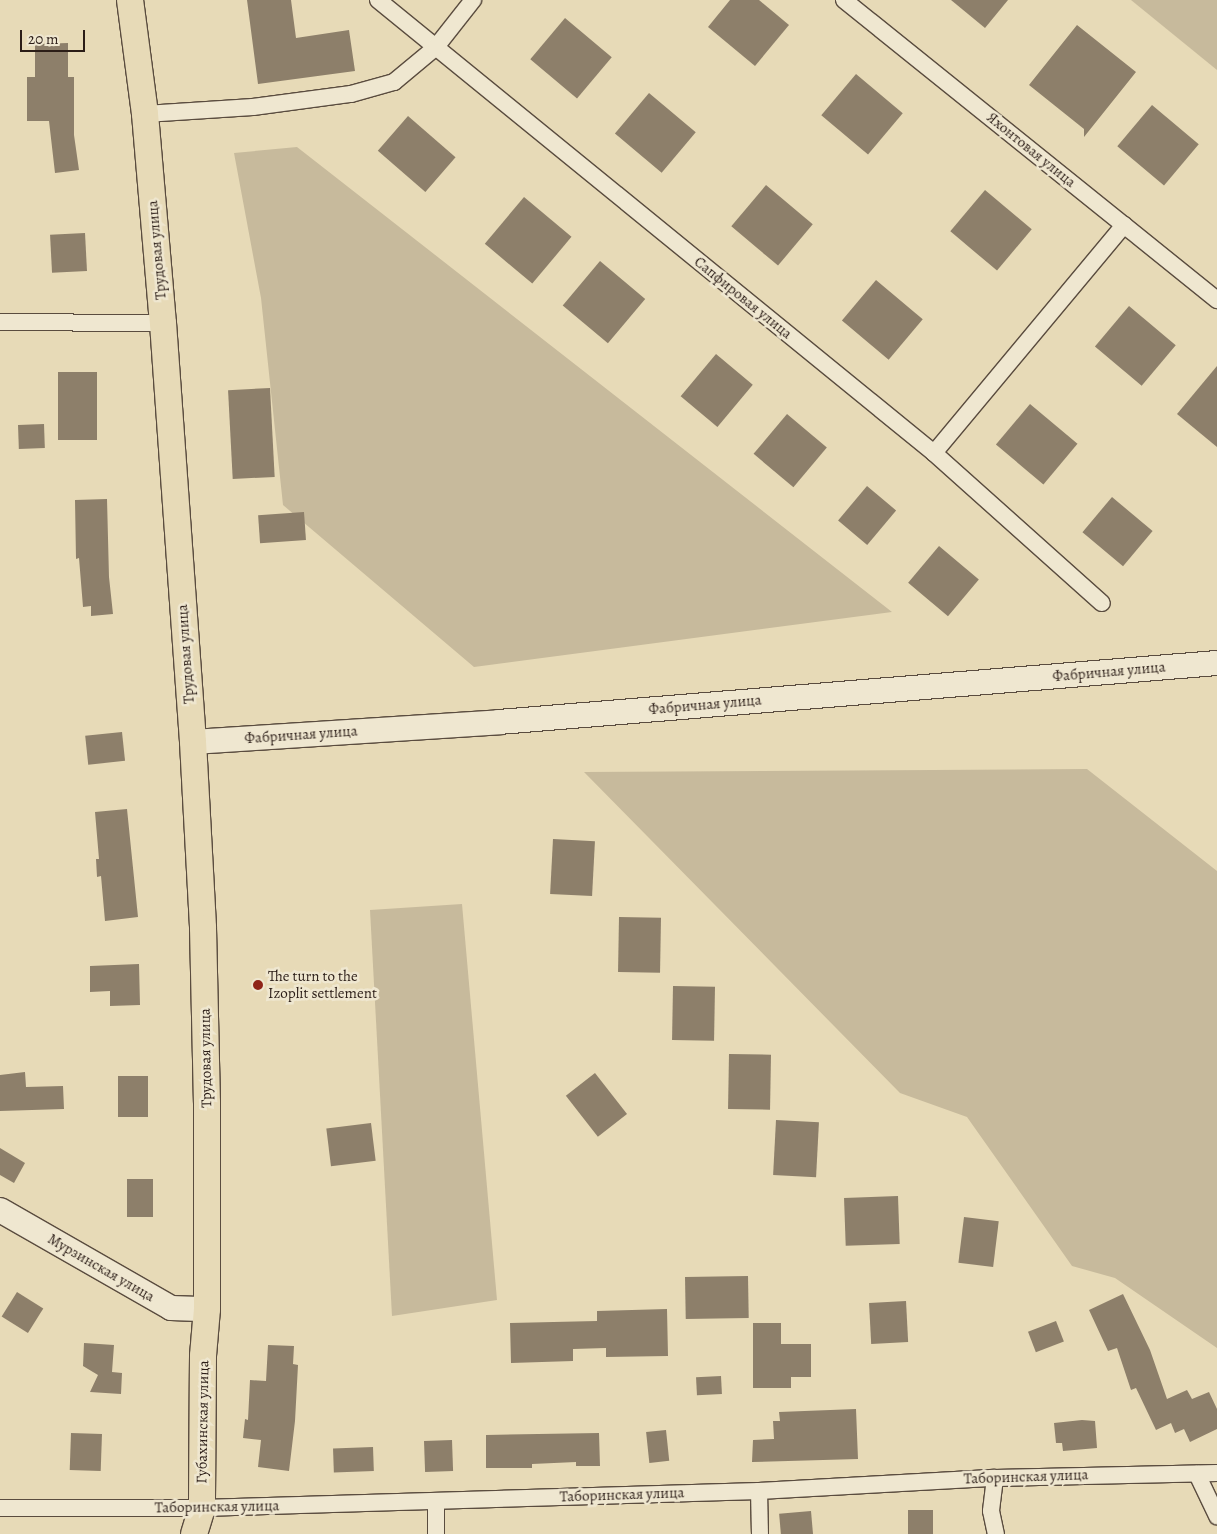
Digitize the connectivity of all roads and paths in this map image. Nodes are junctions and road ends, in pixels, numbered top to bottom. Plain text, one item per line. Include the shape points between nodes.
1 (130, 0) edge
2 (378, 0) edge
3 (474, 0) edge
4 (844, 0) edge
5 (436, 47) junction
6 (145, 114) junction
7 (1124, 226) junction
8 (1217, 300) edge
9 (0, 322) edge
10 (163, 323) junction
11 (934, 454) junction
12 (1102, 603) dead end
13 (1217, 663) edge
14 (193, 742) junction
15 (0, 1210) edge
16 (207, 1309) junction
17 (1217, 1473) edge
18 (1197, 1474) junction
19 (996, 1478) junction
20 (759, 1491) junction
21 (436, 1501) junction
22 (0, 1508) edge
23 (202, 1508) junction
24 (1217, 1516) edge
25 (194, 1534) edge
26 (436, 1534) edge
27 (760, 1534) edge
28 (996, 1534) edge

1 - 6 main road, Трудовая улица
2 - 5 street, Сапфировая улица
3 - 5 street
4 - 7 street, Яхонтовая улица
5 - 6 street via 394,82 351,94 253,107
5 - 11 street, Сапфировая улица
6 - 10 main road, Трудовая улица
7 - 8 street, Яхонтовая улица
7 - 11 street
9 - 10 street
10 - 14 main road, Трудовая улица
11 - 12 street, Сапфировая улица
13 - 14 street, Фабричная улица via 509,721
14 - 16 main road, Трудовая улица via 204,947
15 - 16 street, Мурзинская улица via 171,1308
16 - 23 main road, Губахинская улица via 203,1365
17 - 18 street, Таборинская улица
18 - 19 street, Таборинская улица
18 - 24 street
19 - 20 street, Таборинская улица
19 - 28 street via 990,1510
20 - 21 street, Таборинская улица
20 - 27 street
21 - 23 street, Таборинская улица
21 - 26 street
22 - 23 street, Таборинская улица
23 - 25 main road, Губахинская улица

